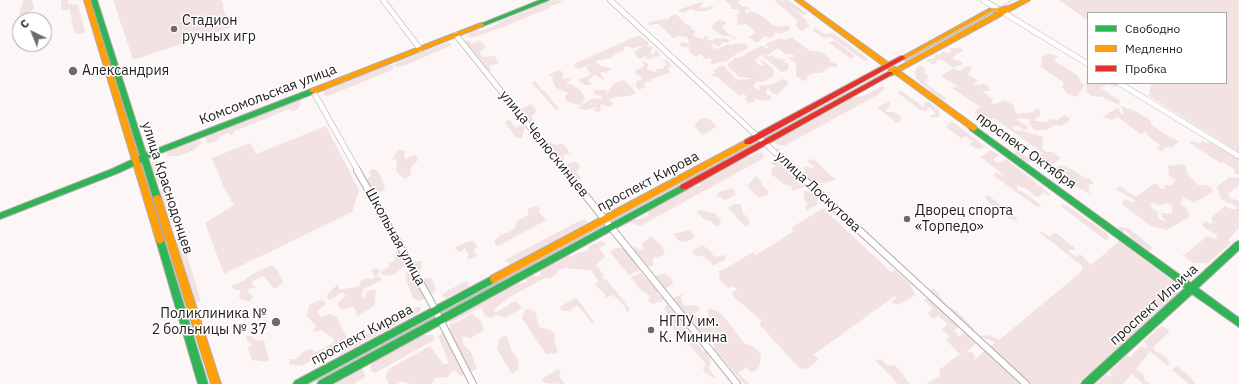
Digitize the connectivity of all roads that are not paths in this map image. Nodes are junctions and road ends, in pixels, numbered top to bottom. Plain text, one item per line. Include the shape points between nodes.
1 (86, 0) edge
2 (94, 0) edge
3 (383, 0) edge
4 (546, 0) edge
5 (610, 0) edge
6 (798, 0) edge
7 (983, 0) edge
8 (1028, 0) edge
9 (1000, 11) junction
10 (456, 35) junction
11 (420, 49) junction
12 (1087, 63) edge
13 (892, 68) junction
14 (1121, 84) edge
15 (313, 91) junction
16 (758, 137) junction
17 (765, 143) junction
18 (1239, 156) edge
19 (144, 157) junction
20 (136, 161) junction
21 (0, 216) edge
22 (605, 220) junction
23 (611, 226) junction
24 (1239, 245) edge
25 (1192, 288) junction
26 (434, 311) junction
27 (439, 320) junction
28 (1239, 323) edge
29 (203, 384) edge
30 (216, 384) edge
31 (298, 384) edge
32 (322, 384) edge
33 (473, 384) edge
34 (737, 384) edge
35 (1026, 384) edge
36 (1086, 384) edge

1 - 20 street, улица Краснодонцев
2 - 19 street, улица Краснодонцев
3 - 11 street
4 - 10 street, Комсомольская улица
5 - 16 street, улица Лоскутова
6 - 13 street, проспект Октября
7 - 9 street
8 - 9 street, проспект Кирова
9 - 12 street
9 - 13 street, проспект Кирова
10 - 11 street, Комсомольская улица
10 - 22 street, улица Челюскинцев
11 - 15 street, Комсомольская улица
13 - 16 street, проспект Кирова
13 - 17 street, проспект Кирова
13 - 25 street, проспект Октября
14 - 18 street
15 - 19 street, Комсомольская улица
15 - 26 street, Школьная улица
16 - 17 street, улица Лоскутова
16 - 22 street, проспект Кирова
17 - 23 street, проспект Кирова
17 - 35 street, улица Лоскутова
19 - 20 street, Комсомольская улица
19 - 30 street, улица Краснодонцев
20 - 21 street, Комсомольская улица
20 - 29 street, улица Краснодонцев
22 - 23 street, улица Челюскинцев
22 - 26 street, проспект Кирова
23 - 27 street, проспект Кирова
23 - 34 street, улица Челюскинцев
24 - 25 street, проспект Ильича
25 - 28 street, проспект Октября
25 - 36 street, проспект Ильича
26 - 27 street, Школьная улица
26 - 31 street, проспект Кирова
27 - 32 street, проспект Кирова
27 - 33 street, Школьная улица

